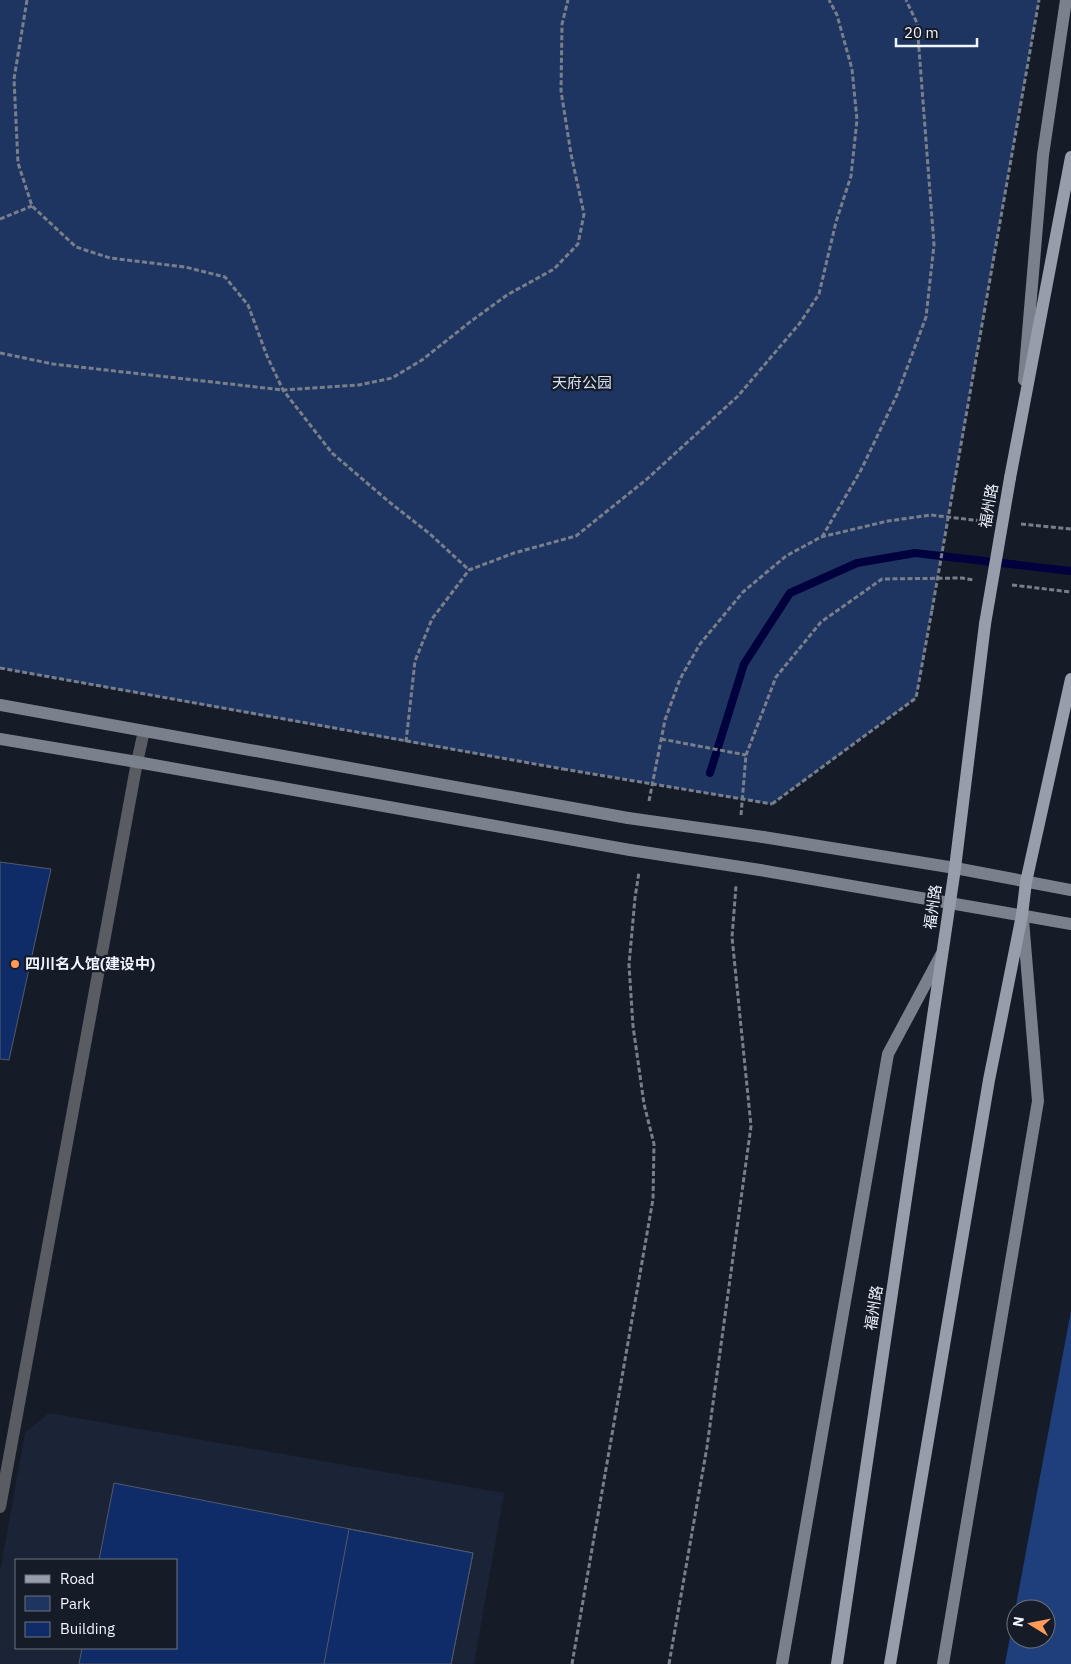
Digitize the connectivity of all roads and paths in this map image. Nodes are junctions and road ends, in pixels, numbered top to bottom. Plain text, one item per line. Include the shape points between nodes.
1 (26, 0) edge
2 (568, 0) edge
3 (829, 0) edge
4 (906, 0) edge
5 (1039, 0) edge
6 (1066, 0) edge
7 (1071, 157) edge
8 (32, 206) junction
9 (0, 219) edge
10 (0, 353) edge
11 (283, 390) junction
12 (1021, 420) junction
13 (987, 521) dead end
14 (1015, 524) dead end
15 (1071, 529) edge
16 (821, 537) junction
17 (469, 570) junction
18 (980, 581) dead end
19 (1007, 584) dead end
20 (1071, 592) edge
21 (0, 668) edge
22 (1071, 680) edge
23 (0, 704) edge
24 (144, 730) junction
25 (0, 739) edge
26 (661, 739) junction
27 (406, 742) junction
28 (746, 755) junction
29 (137, 762) junction
30 (649, 805) dead end
31 (741, 822) dead end
32 (955, 868) junction
33 (639, 870) dead end
34 (736, 880) dead end
35 (1026, 882) junction
36 (1071, 890) edge
37 (1022, 915) junction
38 (1071, 924) edge
39 (942, 953) junction
40 (0, 1507) edge
41 (572, 1664) edge
42 (669, 1664) edge
43 (782, 1664) edge
44 (837, 1664) edge
45 (890, 1664) edge
46 (943, 1664) edge

1 - 8 path via 14,79 18,164
2 - 11 path via 562,24 561,91 584,214 578,244 554,270 507,295 422,360 392,378 359,385
3 - 17 path via 837,15 852,68 858,120 850,176 819,294 800,323 738,396 647,479 576,536
4 - 16 path via 917,23 934,245 926,317 897,395 861,470
5 - 27 path, bridge via 916,698 772,804
6 - 12 street via 1043,155
7 - 12 main road, 福州路
8 - 9 path
8 - 11 path via 76,247 110,258 185,267 225,277 248,305
10 - 11 path via 53,364
11 - 17 path via 332,453
12 - 32 main road, 福州路, bridge via 986,624
13 - 16 path via 931,516 888,521
14 - 15 path
16 - 26 path via 786,556 744,592 700,644 680,679
17 - 27 path via 432,619 415,661
18 - 28 path via 882,578 821,622 776,677
19 - 20 path
21 - 27 path
22 - 35 main road
23 - 24 street
24 - 29 street
24 - 32 street, bridge via 628,818
25 - 29 street
26 - 28 path
26 - 30 path
28 - 31 path
29 - 37 street, bridge via 630,850
29 - 40 street
32 - 35 street
32 - 39 main road, 福州路
33 - 41 path via 629,965 633,1026 644,1104 654,1144 653,1199
34 - 42 path via 732,937 751,1126 707,1448
35 - 36 street
35 - 37 main road
37 - 38 street
37 - 45 main road via 989,1080
37 - 46 street via 1038,1101
39 - 43 street via 888,1054
39 - 44 main road, 福州路

